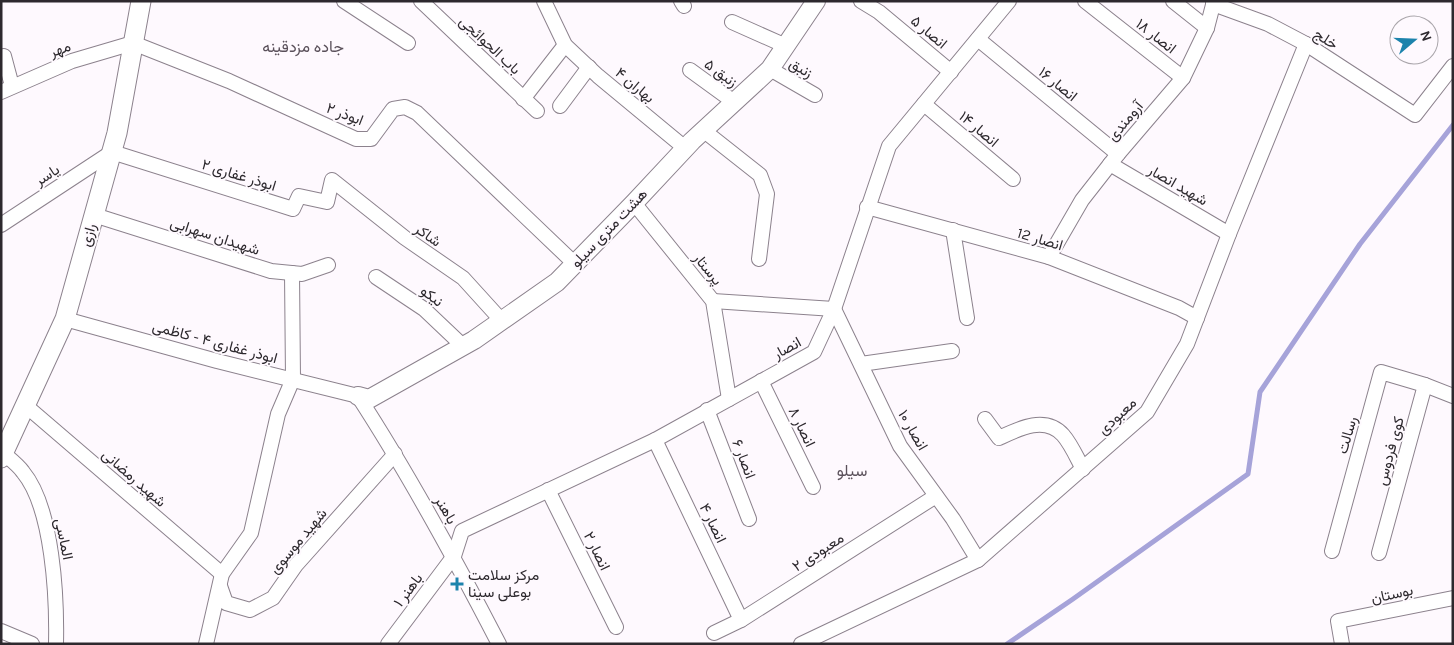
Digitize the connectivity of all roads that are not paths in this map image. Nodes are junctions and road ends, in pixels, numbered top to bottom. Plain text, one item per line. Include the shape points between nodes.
1 (141, 1) edge
2 (344, 1) edge
3 (421, 1) edge
4 (544, 1) edge
5 (861, 1) edge
6 (1009, 1) edge
7 (1085, 1) edge
8 (1173, 1) edge
9 (813, 2) edge
10 (1213, 2) edge
11 (732, 22) dead end
12 (1206, 28) junction
13 (978, 39) junction
14 (133, 43) junction
15 (408, 43) dead end
16 (1306, 44) junction
17 (565, 45) junction
18 (786, 46) junction
19 (1, 58) edge
20 (1453, 66) edge
21 (589, 67) junction
22 (770, 69) junction
23 (690, 70) dead end
24 (951, 72) junction
25 (1182, 78) junction
26 (6, 89) edge
27 (815, 95) dead end
28 (523, 99) junction
29 (734, 102) junction
30 (924, 104) junction
31 (560, 106) dead end
32 (537, 111) dead end
33 (703, 130) junction
34 (685, 148) junction
35 (112, 152) junction
36 (1114, 159) junction
37 (1013, 179) dead end
38 (332, 180) joint
39 (634, 203) junction
40 (867, 206) junction
41 (94, 215) junction
42 (1, 225) edge
43 (953, 230) junction
44 (1229, 234) junction
45 (1049, 257) junction
46 (759, 259) dead end
47 (575, 264) junction
48 (328, 265) dead end
49 (292, 273) junction
50 (376, 277) dead end
51 (713, 301) junction
52 (834, 309) junction
53 (968, 318) dead end
54 (1197, 318) junction
55 (65, 319) junction
56 (502, 321) junction
57 (463, 346) junction
58 (952, 351) dead end
59 (861, 364) junction
60 (292, 379) junction
61 (761, 381) junction
62 (1425, 385) junction
63 (358, 396) junction
64 (1453, 396) edge
65 (728, 399) junction
66 (26, 405) junction
67 (707, 410) junction
68 (985, 419) dead end
69 (654, 440) junction
70 (395, 454) junction
71 (2, 456) edge
72 (1083, 469) junction
73 (813, 487) dead end
74 (548, 490) junction
75 (936, 496) junction
76 (750, 519) dead end
77 (1332, 551) dead end
78 (1379, 554) dead end
79 (454, 556) junction
80 (978, 560) junction
81 (221, 579) junction
82 (1453, 598) edge
83 (741, 620) junction
84 (616, 627) dead end
85 (1, 631) edge
86 (714, 634) dead end
87 (32, 644) edge
88 (56, 644) edge
89 (206, 644) edge
90 (388, 644) edge
91 (498, 644) edge
92 (800, 644) edge
93 (1342, 644) edge

1 - 14 main road, رازی
2 - 15 street
3 - 28 street, باب الحوائجی
4 - 17 street, بهاران ۴
5 - 24 street, انصار ۵ via 879,12
6 - 13 street, انصار
7 - 25 street, انصار ۱۸
8 - 12 street
9 - 18 street, هشت متری سیلو
10 - 12 street, آرومندی
10 - 16 street, خلج via 1268,24
11 - 18 street
12 - 25 street, آرومندی
13 - 24 street, انصار
13 - 36 street, انصار ۱۶
14 - 26 street, مهر via 72,61
14 - 35 main road, رازی
14 - 47 street, ابوذر ۲ via 356,139 371,139 393,109 405,107 417,113
16 - 20 street, خلج via 1415,115
16 - 44 street, معبودی
17 - 21 street, بهاران ۴
17 - 28 street
18 - 22 street, هشت متری سیلو
19 - 26 street via 4,56
21 - 31 street
21 - 34 street, بهاران ۴
22 - 27 street, زنبق
22 - 29 street, هشت متری سیلو
23 - 29 street, زنبق ۵
24 - 30 street, انصار
25 - 36 street, آرومندی
28 - 32 street, باب الحوائجی
29 - 33 street, هشت متری سیلو
30 - 37 street, انصار ۱۴
30 - 40 street, انصار via 889,146
33 - 34 street, هشت متری سیلو
33 - 46 street via 760,175 767,194
34 - 39 street, هشت متری سیلو
35 - 38 street, ابوذر غفاری ۲ via 293,209 299,196 326,202
35 - 41 main road, رازی
35 - 42 street, یاسر
36 - 44 street, شهید انصار
36 - 45 street, آرومندی via 1082,200
38 - 56 street, شاکر via 405,238 463,278
39 - 47 street, هشت متری سیلو
39 - 51 street, پرستار
40 - 43 street, انصار 12
40 - 52 street, انصار
41 - 49 street, شهیدان سهرابی via 271,271
41 - 55 main road, رازی
43 - 45 street, انصار 12
43 - 53 street
44 - 54 street, معبودی
45 - 54 street, انصار 12
47 - 56 street, هشت متری سیلو via 557,282
48 - 49 street, شهیدان سهرابی via 302,274
49 - 60 street
50 - 57 street, نیکو via 424,309
51 - 52 street
51 - 65 street, پرستار
52 - 59 street, انصار ۱۰
52 - 61 street, انصار via 814,352
54 - 72 street, معبودی via 1187,344 1147,412
55 - 60 street, ابوذر غفاری ۴ - کاظمی
55 - 66 main road, رازی
56 - 57 street, هشت متری سیلو
57 - 63 street, هشت متری سیلو via 369,399
58 - 59 street
59 - 75 street, انصار ۱۰ via 900,446
60 - 63 street, ابوذر غفاری ۴ - کاظمی
60 - 81 street via 278,414 251,533
61 - 65 street, انصار
61 - 73 street, انصار ۸
62 - 64 street
62 - 77 street, رسالت via 1381,372
62 - 78 street, کوی فردوس
63 - 70 street, باهنر
65 - 67 street, انصار
66 - 71 main road, رازی
66 - 81 street, شهید رمضانی
67 - 69 street, انصار
67 - 76 street, انصار ۶
68 - 72 street via 999,438 1025,425 1049,426 1063,434
69 - 74 street, انصار
69 - 83 street, انصار ۴
70 - 79 street, باهنر
70 - 81 street, شهید موسوی via 296,565 273,598 250,610 226,603
71 - 88 street, الماسی via 24,473 41,508 55,572
72 - 80 street, معبودی
74 - 79 street, انصار via 462,531
74 - 84 street, انصار ۲
75 - 80 street, انصار ۱۰
75 - 83 street, معبودی ۲
79 - 90 street, باهنر ۱
79 - 91 street, باهنر
80 - 92 street, معبودی
81 - 89 street
82 - 93 street, بوستان via 1338,622
83 - 86 street, معبودی ۲
85 - 87 street

